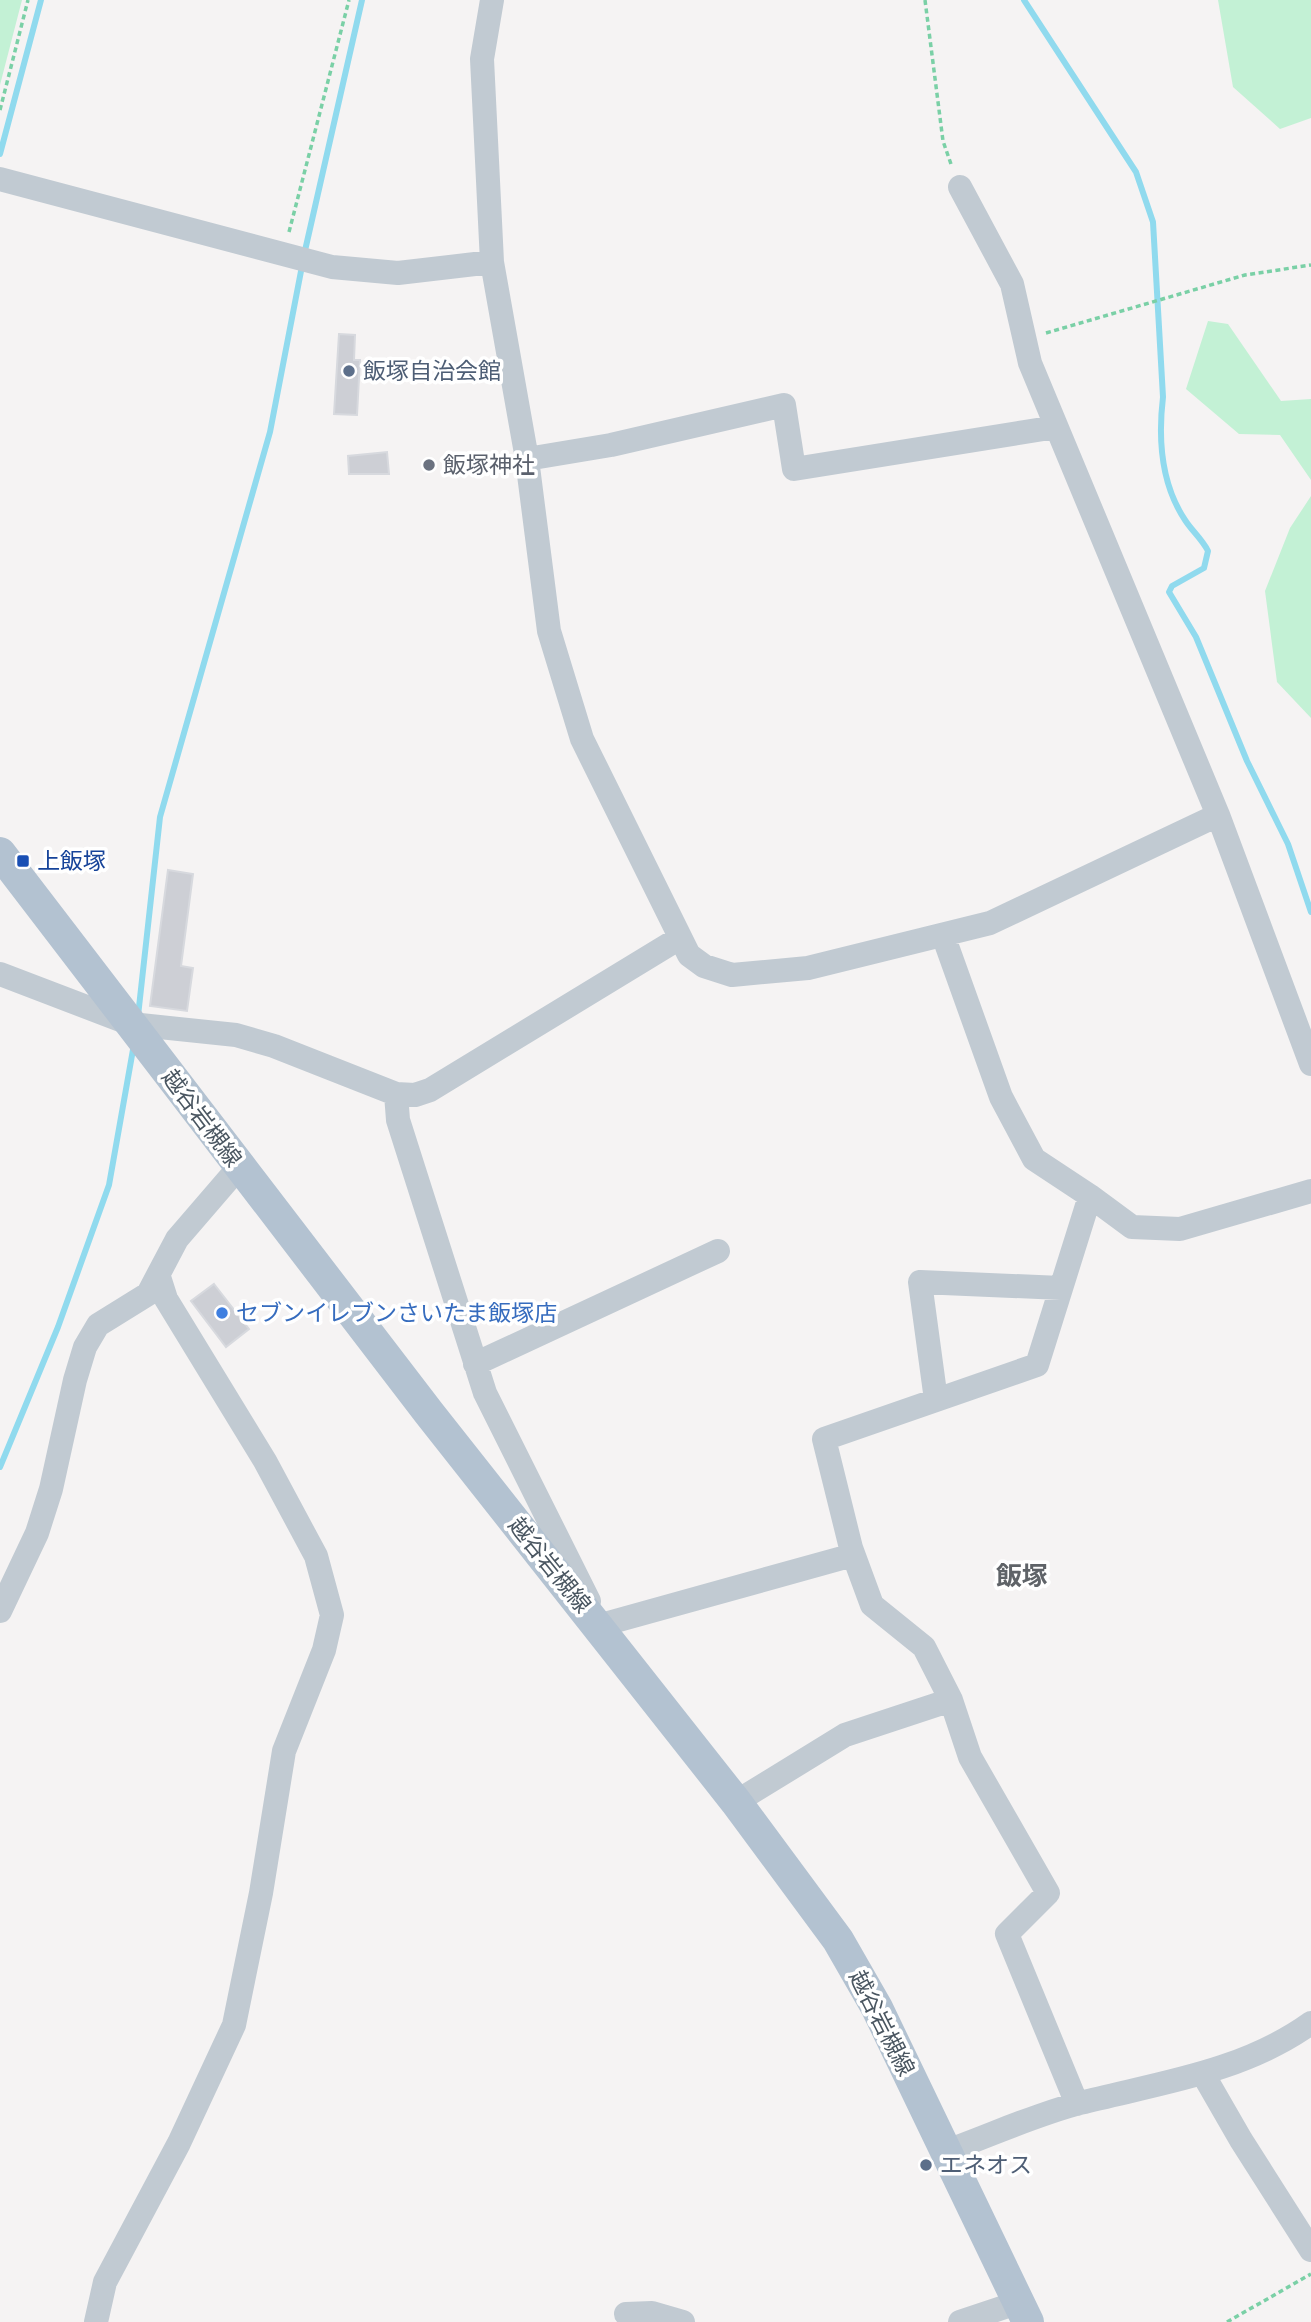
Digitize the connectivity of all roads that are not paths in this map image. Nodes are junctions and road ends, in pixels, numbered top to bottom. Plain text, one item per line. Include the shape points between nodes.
1 (492, 0) edge
2 (0, 179) edge
3 (960, 187) road end
4 (492, 262) junction
5 (1056, 427) junction
6 (527, 459) junction
7 (1218, 815) junction
8 (0, 853) edge
9 (943, 935) junction
10 (678, 939) junction
11 (0, 974) edge
12 (131, 1024) junction
13 (1311, 1064) edge
14 (396, 1094) junction
15 (239, 1167) junction
16 (1311, 1191) edge
17 (1090, 1196) junction
18 (718, 1251) dead end
19 (159, 1277) junction
20 (1061, 1288) junction
21 (475, 1364) junction
22 (936, 1400) junction
23 (853, 1555) junction
24 (0, 1611) edge
25 (604, 1631) junction
26 (951, 1700) junction
27 (736, 1802) junction
28 (1311, 2023) edge
29 (1203, 2074) junction
30 (1077, 2104) junction
31 (944, 2152) junction
32 (1311, 2250) edge
33 (1022, 2313) edge
34 (626, 2314) dead end
35 (96, 2322) edge
36 (683, 2322) edge
37 (960, 2322) edge

1 - 4 street via 482,59
2 - 4 street via 332,267 398,273
3 - 5 street via 1013,284 1030,363
4 - 6 street
5 - 6 street via 794,469 785,405 611,445
5 - 7 street
6 - 10 street via 549,631 578,727
7 - 9 street via 990,923
7 - 13 street
8 - 12 main road, 越谷岩槻線
9 - 10 street via 808,968 732,975 704,966
9 - 17 street via 1001,1097 1034,1159
10 - 14 street via 430,1090 415,1096
11 - 12 street
12 - 14 street via 236,1035 274,1045
12 - 15 main road, 越谷岩槻線
14 - 21 street via 398,1120
15 - 19 street via 177,1239
15 - 25 main road, 越谷岩槻線
16 - 17 street via 1180,1229 1132,1227
17 - 20 street
18 - 21 street
19 - 24 street via 148,1294 99,1325 85,1347 37,1533
19 - 35 street via 166,1299 265,1461 316,1556 332,1615 324,1650 284,1751 234,2025 179,2143 105,2282
20 - 22 street via 1037,1365
20 - 22 street via 920,1282
21 - 25 street via 485,1393
22 - 23 street via 824,1439
23 - 25 street
23 - 26 street via 872,1605 925,1647
25 - 27 main road, 越谷岩槻線
26 - 27 street via 845,1735
26 - 30 street via 970,1757 1048,1893 1007,1934
27 - 31 main road, 越谷岩槻線 via 845,1951 877,2008
28 - 29 street via 1286,2041
29 - 30 street
29 - 32 street
30 - 31 street
31 - 33 main road, 越谷岩槻線
33 - 37 street
34 - 36 street via 652,2313

